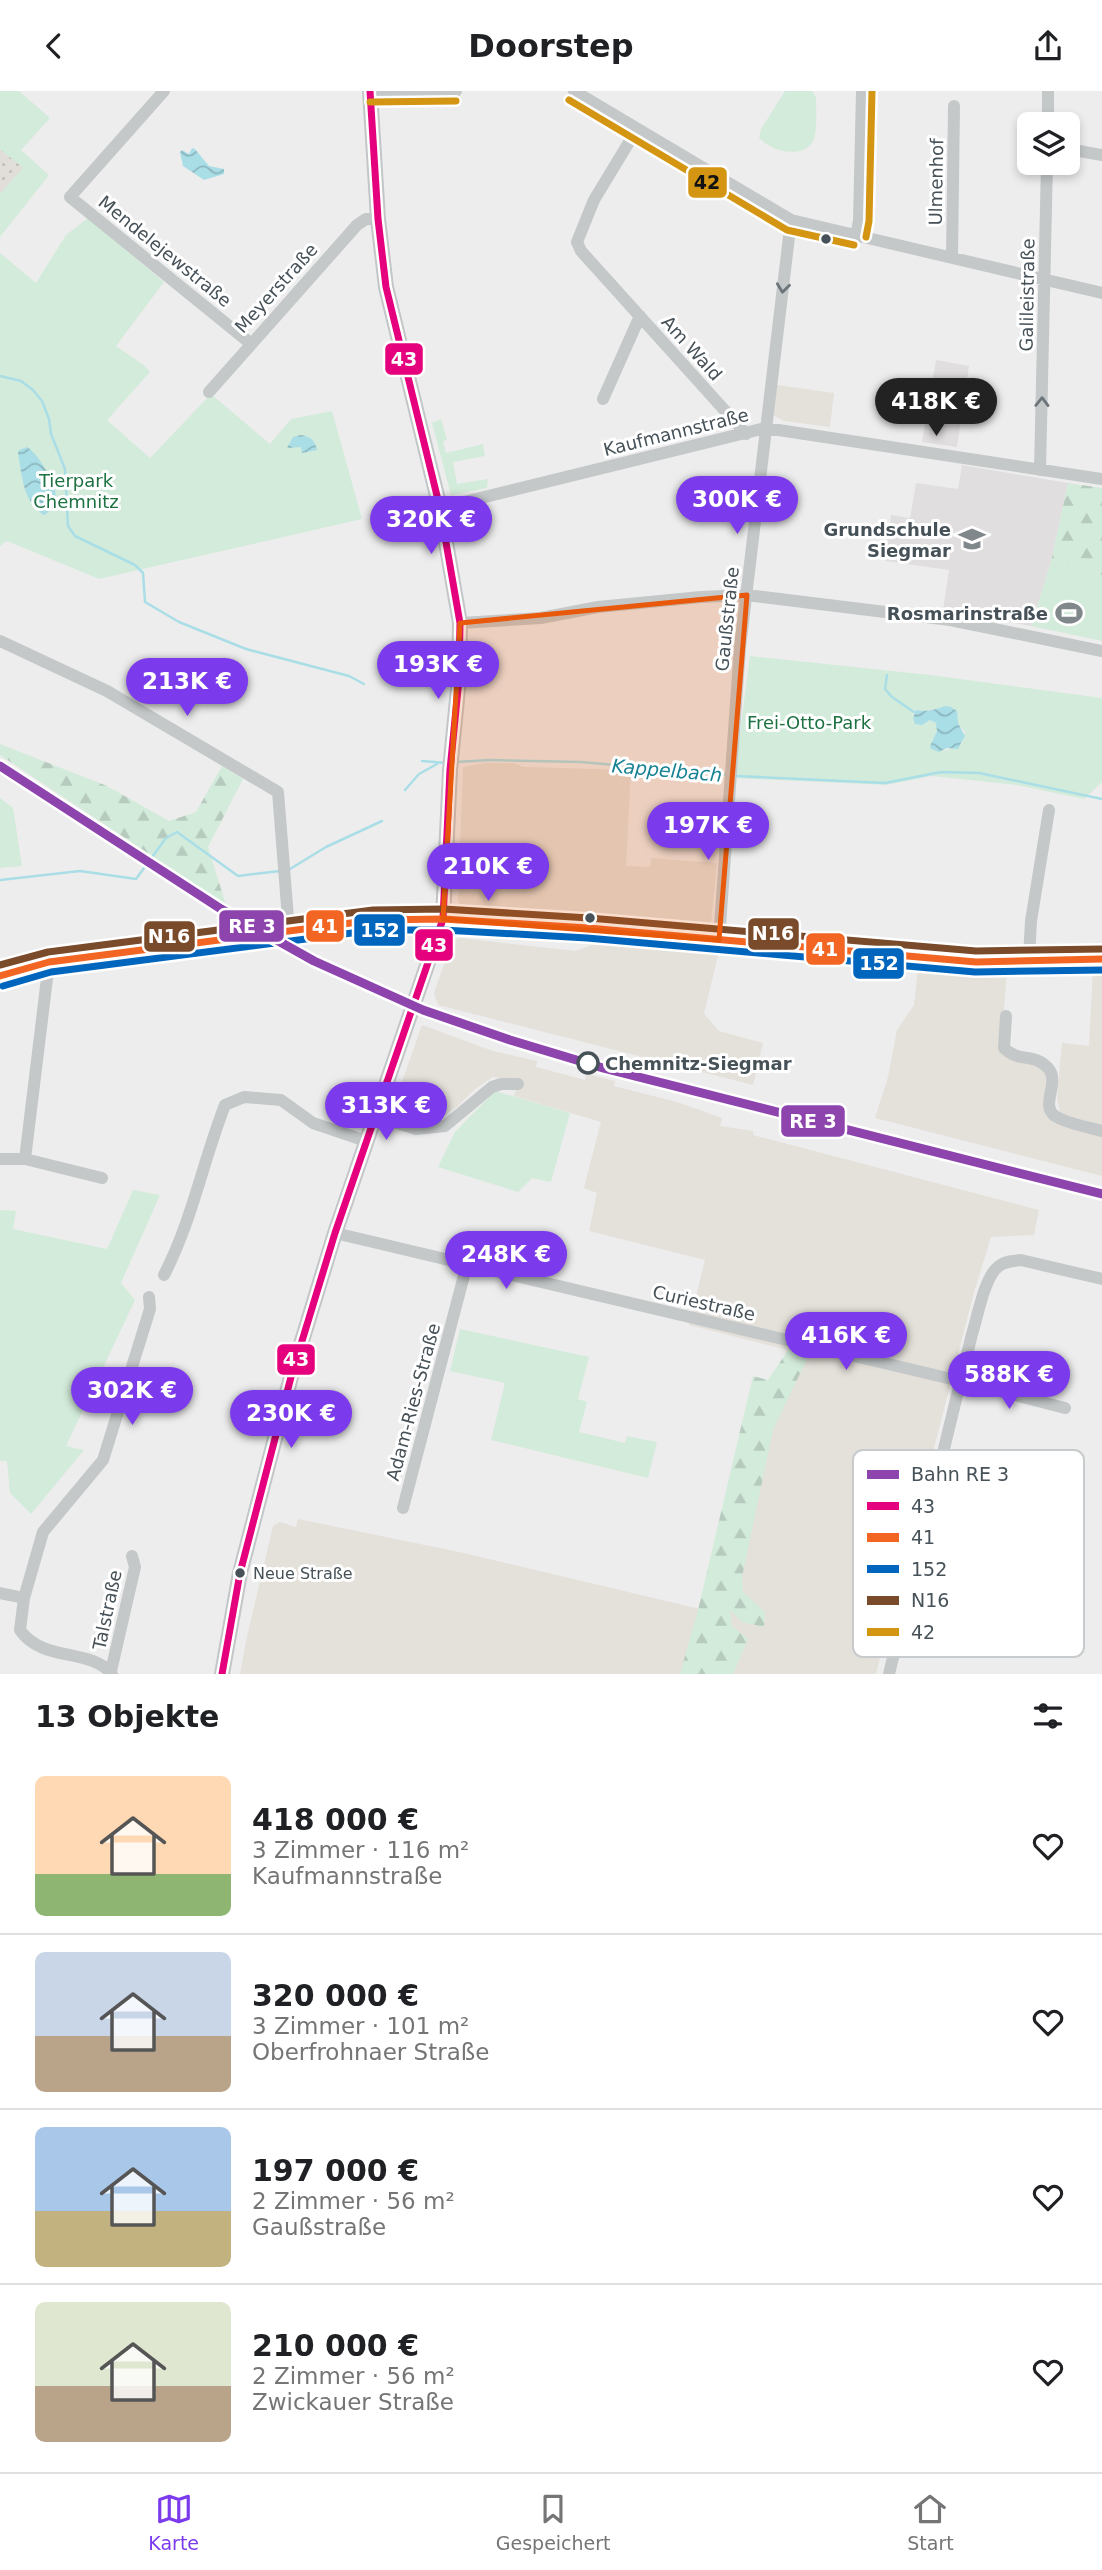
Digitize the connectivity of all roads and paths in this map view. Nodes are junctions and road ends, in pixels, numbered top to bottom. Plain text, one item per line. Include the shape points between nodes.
1 (164, 91) edge
2 (370, 91) edge
3 (456, 91) edge
4 (574, 91) edge
5 (862, 91) edge
6 (1048, 91) edge
7 (954, 106) dead end
8 (1048, 112) edge
9 (638, 129) junction
10 (1080, 151) edge
11 (1102, 155) edge
12 (1047, 175) edge
13 (378, 219) junction
14 (791, 220) junction
15 (856, 235) junction
16 (952, 257) junction
17 (1044, 280) junction
18 (1102, 293) edge
19 (640, 316) junction
20 (250, 342) junction
21 (209, 392) dead end
22 (603, 399) dead end
23 (765, 428) junction
24 (746, 435) junction
25 (1040, 470) junction
26 (1102, 479) edge
27 (440, 508) junction
28 (387, 521) dead end
29 (747, 595) junction
30 (460, 624) junction
31 (0, 641) edge
32 (1102, 650) edge
33 (1049, 810) dead end
34 (443, 919) junction
35 (289, 932) junction
36 (719, 940) junction
37 (1102, 959) edge
38 (1029, 960) junction
39 (49, 962) junction
40 (0, 976) edge
41 (1006, 1016) dead end
42 (518, 1084) dead end
43 (375, 1116) junction
44 (1102, 1131) edge
45 (366, 1141) junction
46 (0, 1159) edge
47 (25, 1159) junction
48 (102, 1178) dead end
49 (335, 1233) junction
50 (467, 1264) junction
51 (164, 1275) dead end
52 (1102, 1279) edge
53 (149, 1297) dead end
54 (960, 1381) junction
55 (1065, 1408) dead end
56 (943, 1450) edge
57 (403, 1508) dead end
58 (132, 1556) dead end
59 (0, 1593) edge
60 (24, 1598) junction
61 (112, 1673) edge
62 (222, 1674) edge

1 - 20 street, Mendelejewstraße via 70,197
2 - 3 street
2 - 13 main road
4 - 9 street
5 - 15 street
6 - 8 street
7 - 16 street, Ulmenhof
9 - 14 street
9 - 19 street, Am Wald via 577,236 581,251
10 - 11 street
12 - 17 street, Galileistraße
13 - 20 street, Meyerstraße via 357,225
13 - 27 main road via 386,287
14 - 15 street
14 -> 23 street, Gaußstraße
15 - 16 street
16 - 17 street
17 - 18 street
25 -> 17 street, Galileistraße
19 - 22 street, Am Wald
19 - 24 street, Am Wald
20 - 21 street, Meyerstraße
23 - 24 street, Kaufmannstraße
23 - 25 street, Kaufmannstraße
23 - 29 street, Gaußstraße
24 - 27 street, Kaufmannstraße
25 - 26 street, Kaufmannstraße
27 - 28 street, Kaufmannstraße
27 - 30 main road
29 - 30 street
29 - 32 street via 950,620
29 - 36 street, Gaußstraße
30 - 34 main road
31 - 35 street via 107,691 278,792
33 - 38 street
34 - 35 main road via 374,919
34 - 36 main road
34 - 43 main road
35 - 39 main road
36 - 38 main road via 932,960
37 - 38 main road
39 - 40 main road
39 - 47 street
41 - 44 street via 1004,1048 1020,1059 1039,1060 1051,1070 1050,1111
42 - 43 street via 492,1087 445,1126 416,1129
43 - 45 main road
45 - 49 main road
45 - 51 street via 313,1123 281,1100 244,1097 225,1105 180,1243
46 - 47 street
47 - 48 street
49 - 50 street, Curiestraße
49 - 62 main road via 240,1573
50 - 54 street, Curiestraße
50 - 57 street, Adam-Ries-Straße
52 - 54 street via 1021,1260 1000,1265 988,1282
53 - 60 street, Talstraße via 150,1309 107,1451 43,1532
54 - 55 street, Curiestraße
54 - 56 street
58 - 61 street, Talstraße via 135,1567
59 - 60 street
60 - 61 street, Talstraße via 20,1630 26,1639 41,1649 83,1659

